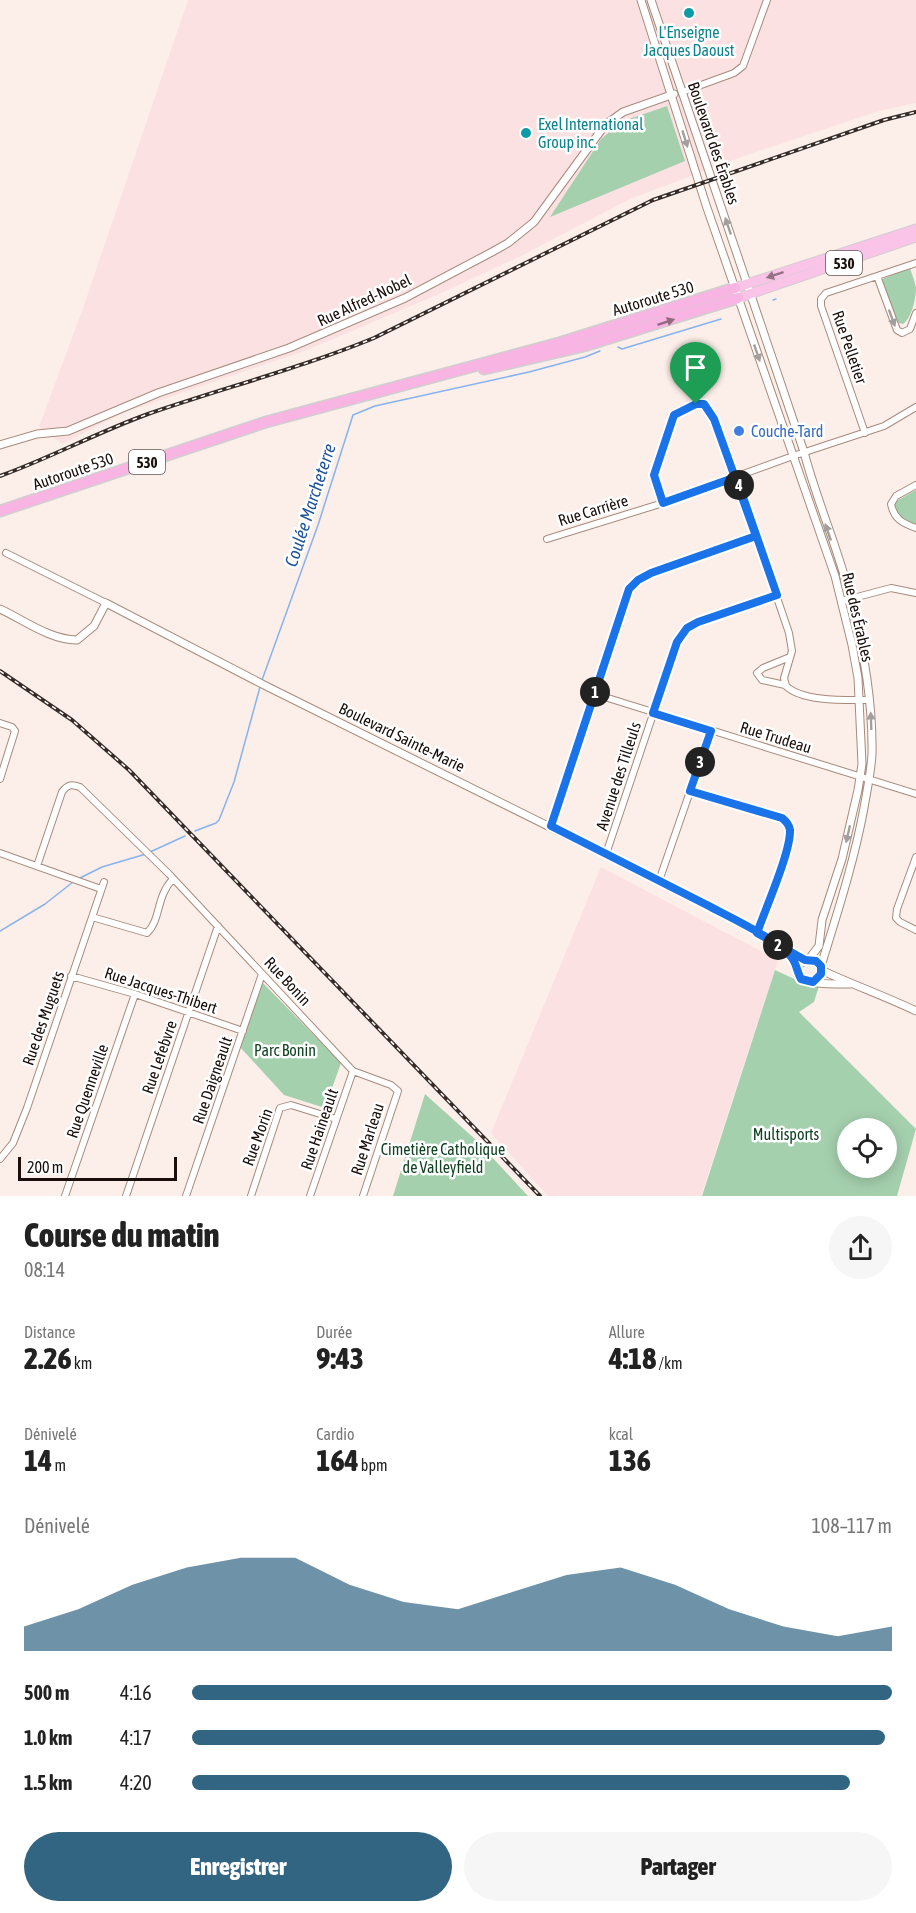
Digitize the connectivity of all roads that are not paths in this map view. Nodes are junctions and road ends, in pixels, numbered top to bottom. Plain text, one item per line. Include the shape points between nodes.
1 (641, 0) edge
2 (651, 0) edge
3 (767, 0) edge
4 (682, 92) junction
5 (672, 95) junction
6 (916, 229) edge
7 (916, 237) edge
8 (915, 266) edge
9 (877, 276) junction
10 (746, 284) junction
11 (736, 293) junction
12 (750, 295) junction
13 (916, 314) edge
14 (916, 407) edge
15 (865, 433) junction
16 (0, 445) edge
17 (804, 452) junction
18 (793, 456) junction
19 (736, 477) junction
20 (916, 485) edge
21 (663, 503) junction
22 (0, 511) edge
23 (916, 528) edge
24 (756, 536) junction
25 (547, 539) dead end
26 (6, 553) dead end
27 (916, 593) edge
28 (777, 595) junction
29 (851, 598) junction
30 (842, 601) junction
31 (105, 603) junction
32 (0, 609) edge
33 (790, 657) junction
34 (785, 685) junction
35 (595, 694) junction
36 (860, 700) junction
37 (869, 700) junction
38 (653, 713) junction
39 (0, 723) edge
40 (711, 731) junction
41 (860, 777) junction
42 (0, 779) edge
43 (869, 780) junction
44 (690, 791) junction
45 (916, 794) edge
46 (551, 826) junction
47 (0, 853) edge
48 (606, 854) junction
49 (915, 860) edge
50 (37, 866) junction
51 (171, 877) junction
52 (659, 881) junction
53 (92, 917) junction
54 (218, 926) junction
55 (916, 930) edge
56 (757, 933) junction
57 (784, 948) junction
58 (807, 959) junction
59 (798, 968) junction
60 (821, 968) junction
61 (262, 974) junction
62 (71, 976) junction
63 (813, 982) junction
64 (850, 984) junction
65 (135, 994) junction
66 (916, 1011) edge
67 (188, 1012) junction
68 (243, 1031) junction
69 (353, 1071) junction
70 (398, 1091) joint
71 (336, 1119) junction
72 (0, 1159) edge
73 (65, 1196) edge
74 (126, 1196) edge
75 (186, 1196) edge
76 (251, 1196) edge
77 (310, 1196) edge
78 (363, 1196) edge

1 - 5 street, Boulevard des Érables
2 - 4 street, Boulevard des Érables
3 - 4 street via 743,66
4 - 5 street, Rue Alfred-Nobel
10 -> 4 street, Boulevard des Érables
5 -> 11 street, Boulevard des Érables
5 - 16 street, Rue Alfred-Nobel via 612,118 534,222 482,257 405,297 289,348 158,393 68,431 38,434
6 -> 10 highway, Autoroute 530 / 530
7 - 12 highway, Autoroute 530 / 530
8 - 9 street, Rue Pelletier
9 -> 13 street via 897,330 902,333 910,329
9 - 15 street, Rue Pelletier via 826,293 821,299
10 - 11 highway, Autoroute 530 / 530
10 - 12 street, Boulevard des Érables
11 - 12 highway, Autoroute 530 / 530
11 -> 18 street, Rue des Érables
11 - 22 highway, Autoroute 530 / 530 via 258,425
12 - 17 street, Rue des Érables
14 - 15 street, Rue Carrière
15 - 17 street, Rue Carrière
17 - 18 street, Rue Carrière
29 -> 17 street, Rue des Érables
18 - 19 street, Rue Carrière
18 - 30 street, Rue des Érables
19 - 21 street, Rue Carrière
19 - 21 street via 714,419 704,404 696,404 674,415 654,475
19 - 24 street
20 - 23 street via 896,496 891,504 901,523
21 - 25 street, Rue Carrière
24 - 28 street
24 - 35 street via 651,573 634,584 623,603
26 - 31 street, Boulevard Sainte-Marie
27 - 29 street via 891,588
28 - 33 street via 789,633
28 - 38 street, Avenue des Tilleuls via 687,628 677,642
29 - 30 street
29 - 37 street, Rue des Érables via 866,664
30 - 36 street, Rue des Érables
31 - 32 street via 94,626 77,640 53,635
31 - 46 street, Boulevard Sainte-Marie
33 - 34 street
33 - 34 street via 757,673 762,680
34 - 36 street via 819,698
35 - 38 street, Rue Trudeau
35 - 46 street
36 - 37 street
36 - 41 street, Rue des Érables
43 -> 37 street, Rue des Érables
38 - 40 street, Rue Trudeau
38 - 48 street, Avenue des Tilleuls
39 - 42 street via 15,731
40 - 41 street, Rue Trudeau
40 - 44 street
41 - 43 street, Rue Trudeau
41 -> 58 street, Rue des Érables via 842,859 822,920 819,946
43 - 45 street, Rue Trudeau
43 - 60 street, Rue des Érables via 857,847
44 - 52 street
44 - 56 street via 782,818 787,823 790,830 785,856
46 - 48 street, Boulevard Sainte-Marie
47 - 50 street
48 - 52 street, Boulevard Sainte-Marie
49 - 55 street via 896,918
50 - 51 street, Rue Bonin via 62,792 73,784
50 - 53 street, Rue des Muguets via 103,886
51 - 53 street via 147,933
51 - 54 street, Rue Bonin
52 - 56 street, Boulevard Sainte-Marie
53 - 62 street, Rue des Muguets
54 - 61 street, Rue Bonin
54 - 67 street, Rue Lefebvre
56 - 57 street, Boulevard Sainte-Marie
57 - 58 street, Boulevard Sainte-Marie
57 - 59 street, Boulevard Sainte-Marie
58 - 59 street
58 - 60 street, Boulevard Sainte-Marie via 816,961
59 - 63 street, Boulevard Sainte-Marie via 801,979
60 - 63 street
60 - 64 street, Boulevard Sainte-Marie
61 - 68 street, Rue Daigneault
61 - 69 street, Rue Bonin
62 - 65 street, Rue Jacques-Thibert
62 - 72 street, Rue des Muguets via 13,1143
63 - 64 street, Boulevard Sainte-Marie
64 - 66 street, Boulevard Sainte-Marie
65 - 67 street, Rue Jacques-Thibert
65 - 73 street, Rue Quenneville
67 - 68 street, Rue Jacques-Thibert
67 - 74 street, Rue Lefebvre
68 - 75 street, Rue Daigneault
69 - 70 street, Rue Bonin
69 - 71 street, Rue Haineault
70 - 78 street, Rue Marleau
71 - 76 street, Rue Morin via 291,1105 280,1108
71 - 77 street, Rue Haineault

